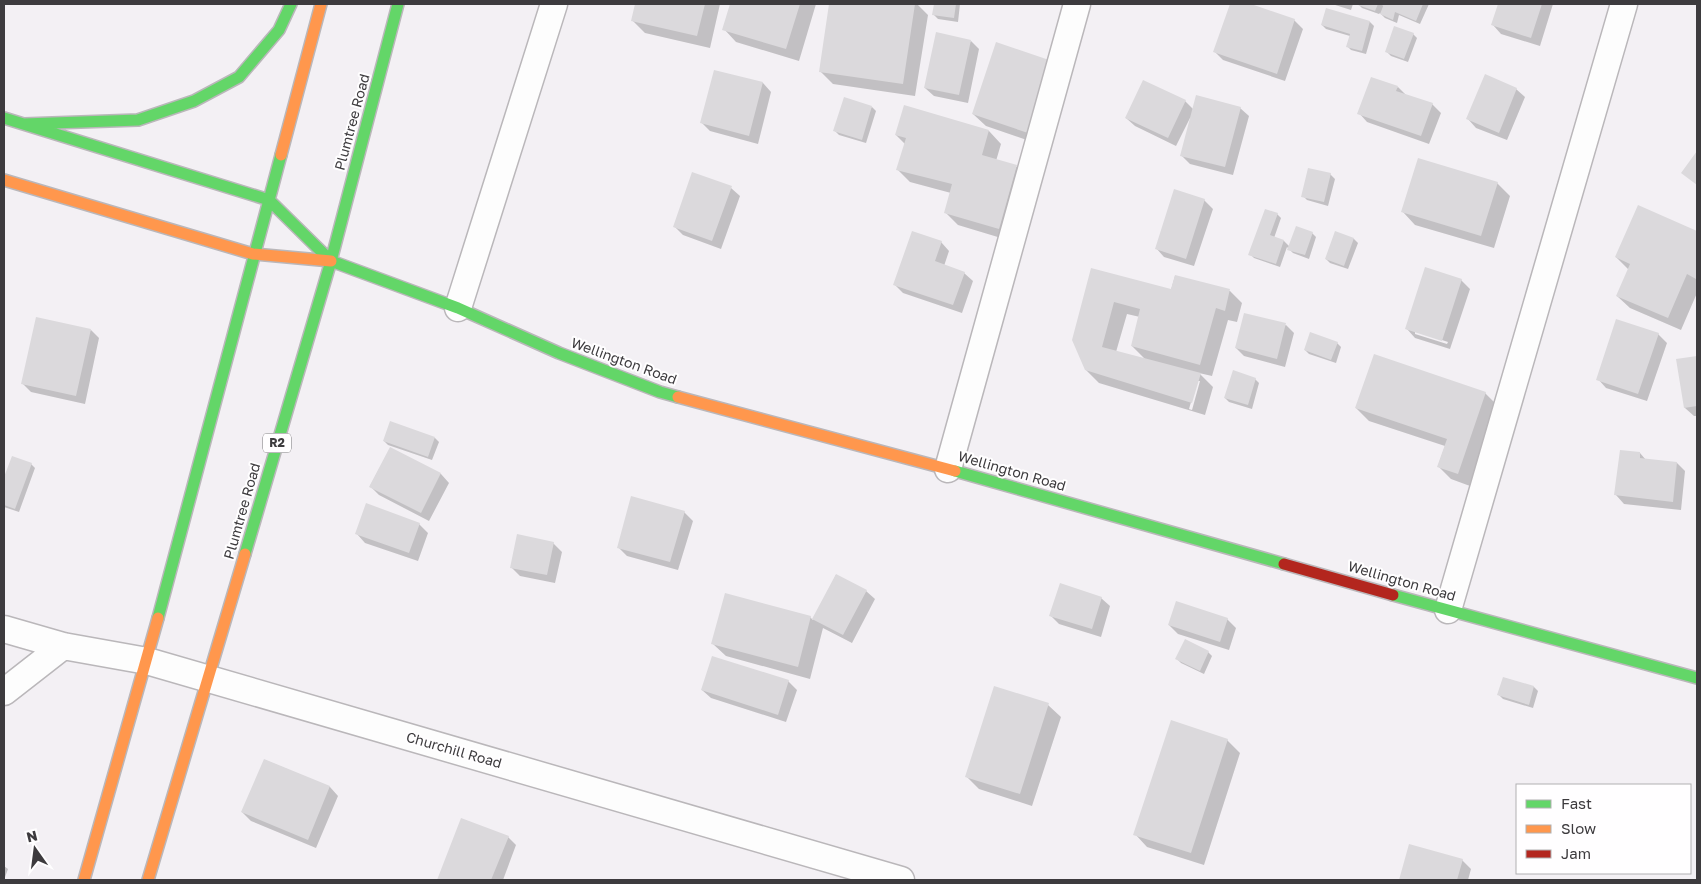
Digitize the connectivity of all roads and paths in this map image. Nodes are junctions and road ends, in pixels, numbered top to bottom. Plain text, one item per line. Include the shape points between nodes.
1 (291, 4) edge
2 (321, 4) edge
3 (398, 4) edge
4 (554, 4) edge
5 (1077, 4) edge
6 (1624, 4) edge
7 (4, 118) edge
8 (24, 124) junction
9 (4, 180) edge
10 (269, 200) junction
11 (254, 254) junction
12 (330, 260) junction
13 (458, 308) junction
14 (948, 468) junction
15 (1448, 610) junction
16 (4, 629) edge
17 (63, 646) junction
18 (147, 661) junction
19 (1697, 678) edge
20 (209, 679) junction
21 (4, 692) edge
22 (84, 880) edge
23 (148, 880) edge
24 (902, 880) edge

1 - 8 main road via 280,30 240,77 194,101 138,120
2 - 10 main road
3 - 12 main road, Plumtree Road / R2
4 - 13 street
5 - 14 street
6 - 15 street
7 - 8 main road
8 - 10 main road
9 - 11 main road
10 - 11 main road
10 - 12 main road
11 - 12 main road
11 - 18 main road
12 - 13 main road, Wellington Road
12 - 20 main road, Plumtree Road / R2
13 - 14 main road, Wellington Road via 559,353 660,392
14 - 15 main road, Wellington Road
15 - 19 main road, Wellington Road
16 - 17 street, Churchill Road
17 - 18 street, Churchill Road
17 - 21 street
18 - 20 street, Churchill Road
18 - 22 main road
20 - 23 main road, Plumtree Road / R2
20 - 24 street, Churchill Road

